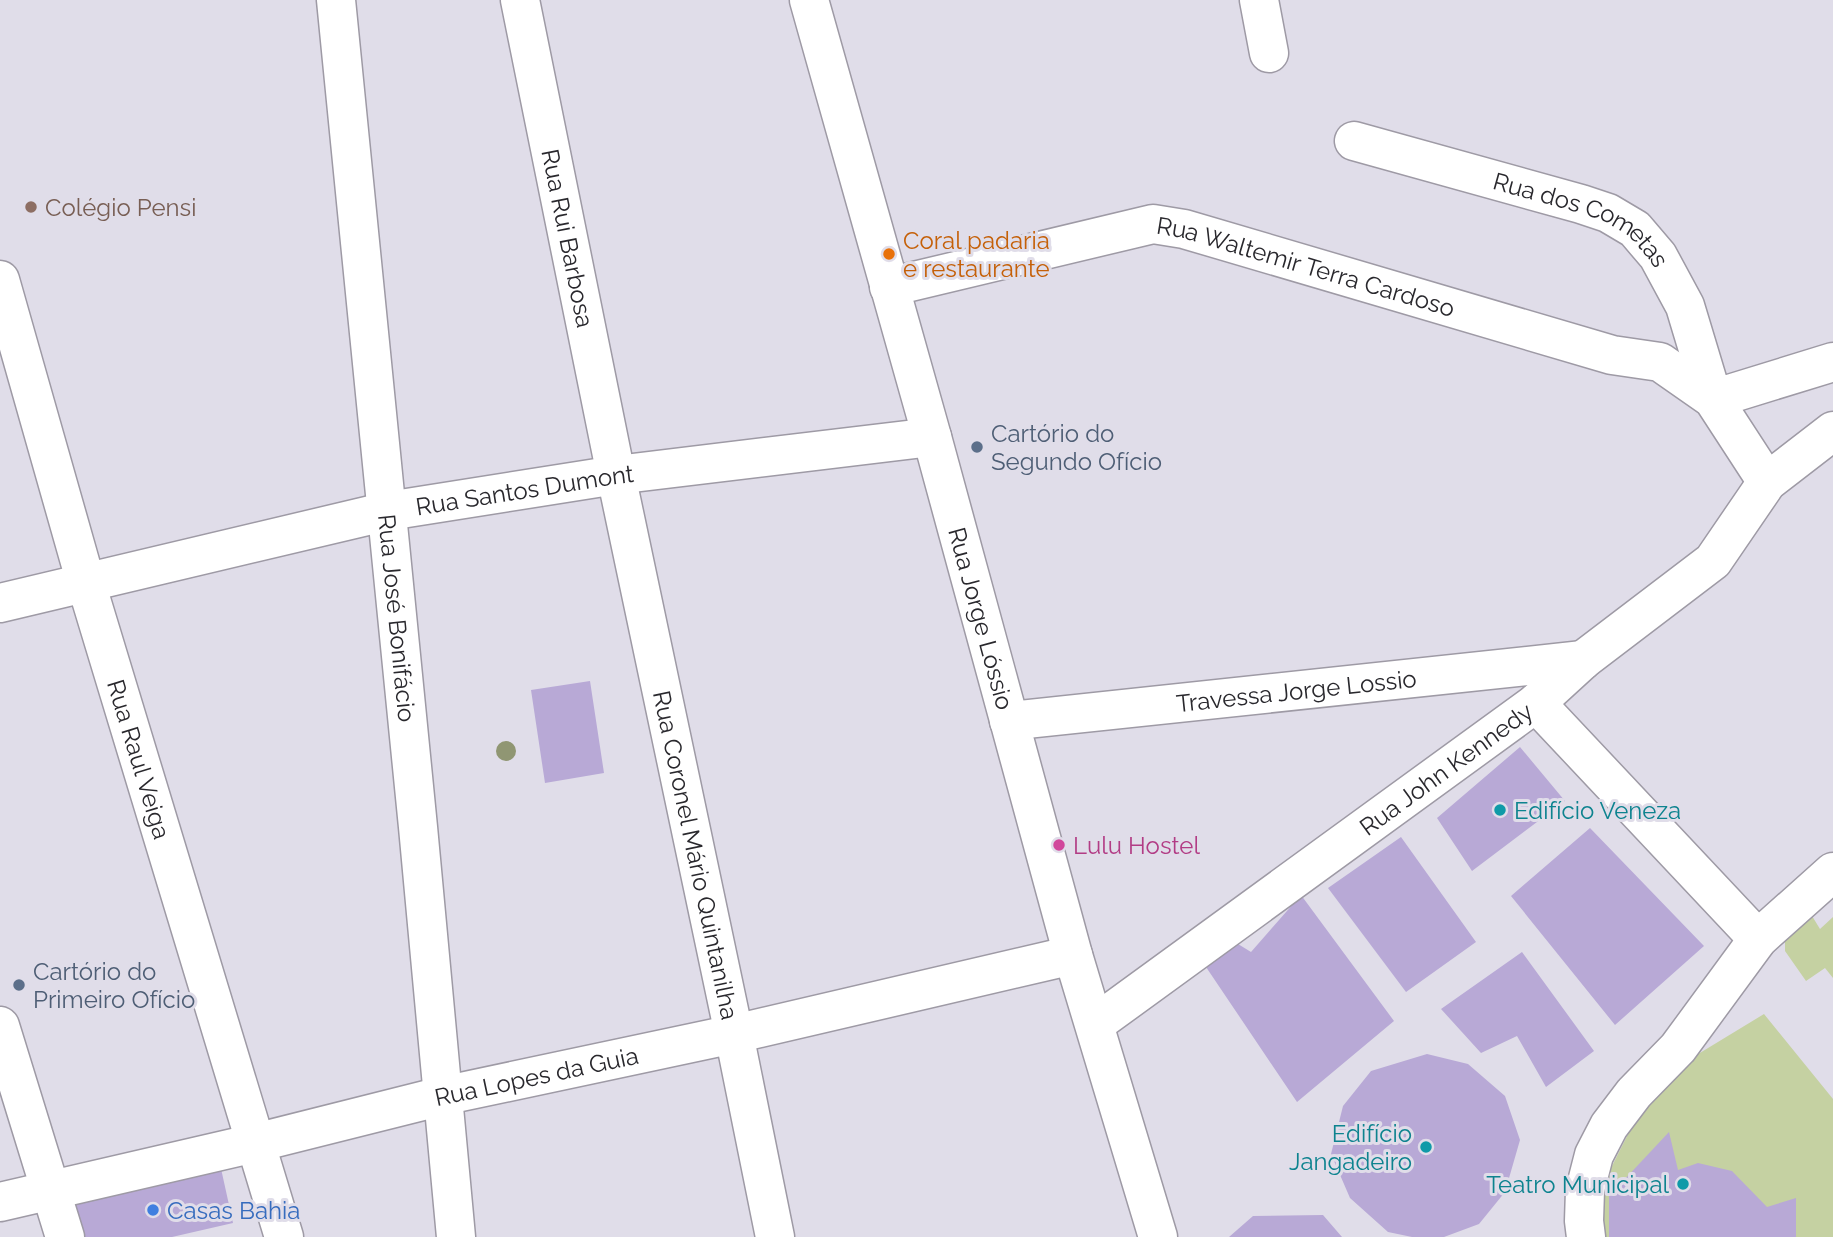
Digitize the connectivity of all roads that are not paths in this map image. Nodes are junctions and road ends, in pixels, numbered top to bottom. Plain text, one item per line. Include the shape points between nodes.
1 (336, 0) edge
2 (520, 0) edge
3 (808, 0) edge
4 (1259, 0) edge
5 (1269, 53) dead end
6 (1354, 141) dead end
7 (0, 280) edge
8 (889, 287) junction
9 (1833, 362) edge
10 (1713, 399) junction
11 (1833, 431) edge
12 (932, 437) junction
13 (616, 475) junction
14 (1767, 482) junction
15 (388, 511) junction
16 (86, 583) junction
17 (0, 603) edge
18 (1583, 660) junction
19 (1536, 703) junction
20 (1009, 722) junction
21 (1833, 872) edge
22 (1758, 939) junction
23 (1073, 956) junction
24 (1095, 1024) junction
25 (0, 1026) edge
26 (734, 1034) junction
27 (442, 1096) junction
28 (255, 1143) junction
29 (52, 1191) junction
30 (0, 1202) edge
31 (65, 1237) edge
32 (284, 1237) edge
33 (456, 1237) edge
34 (775, 1237) edge
35 (1158, 1237) edge
36 (1586, 1237) edge

1 - 15 street, Rua José Bonifácio
2 - 13 street, Rua Rui Barbosa
3 - 8 street, Rua Jorge Lóssio
4 - 5 street
6 - 10 street, Rua dos Cometas via 1581,204 1635,229 1658,256 1685,306
7 - 16 street, Rua Raul Veiga
8 - 10 street, Rua Waltemir Terra Cardoso via 1153,225 1184,229 1612,355 1660,362
8 - 12 street, Rua Jorge Lóssio
9 - 10 street
10 - 14 street, Rua Waltemir Terra Cardoso
11 - 14 street, Rua John Kennedy
12 - 13 street, Rua Santos Dumont
12 - 20 street, Rua Jorge Lóssio
13 - 15 street, Rua Santos Dumont
13 - 26 street, Rua Coronel Mário Quintanilha
14 - 18 street, Rua John Kennedy via 1713,561
15 - 16 street, Rua Santos Dumont
15 - 27 street, Rua José Bonifácio
16 - 17 street, Rua Santos Dumont
16 - 28 street, Rua Raul Veiga
18 - 19 street, Rua John Kennedy
18 - 20 street, Travessa Jorge Lossio
19 - 22 street
19 - 24 street, Rua John Kennedy
20 - 23 street, Rua Jorge Lóssio
21 - 22 street
22 - 36 street via 1678,1048 1609,1126 1594,1155 1586,1190
23 - 24 street, Rua Jorge Lóssio
23 - 26 street, Rua Lopes da Guia
24 - 35 street, Rua Jorge Lóssio
25 - 29 street
26 - 27 street, Rua Lopes da Guia
26 - 34 street, Rua Coronel Mário Quintanilha
27 - 28 street, Rua Lopes da Guia
27 - 33 street, Rua José Bonifácio
28 - 29 street, Rua Lopes da Guia
28 - 32 street, Rua Raul Veiga
29 - 30 street, Rua Lopes da Guia
29 - 31 street

